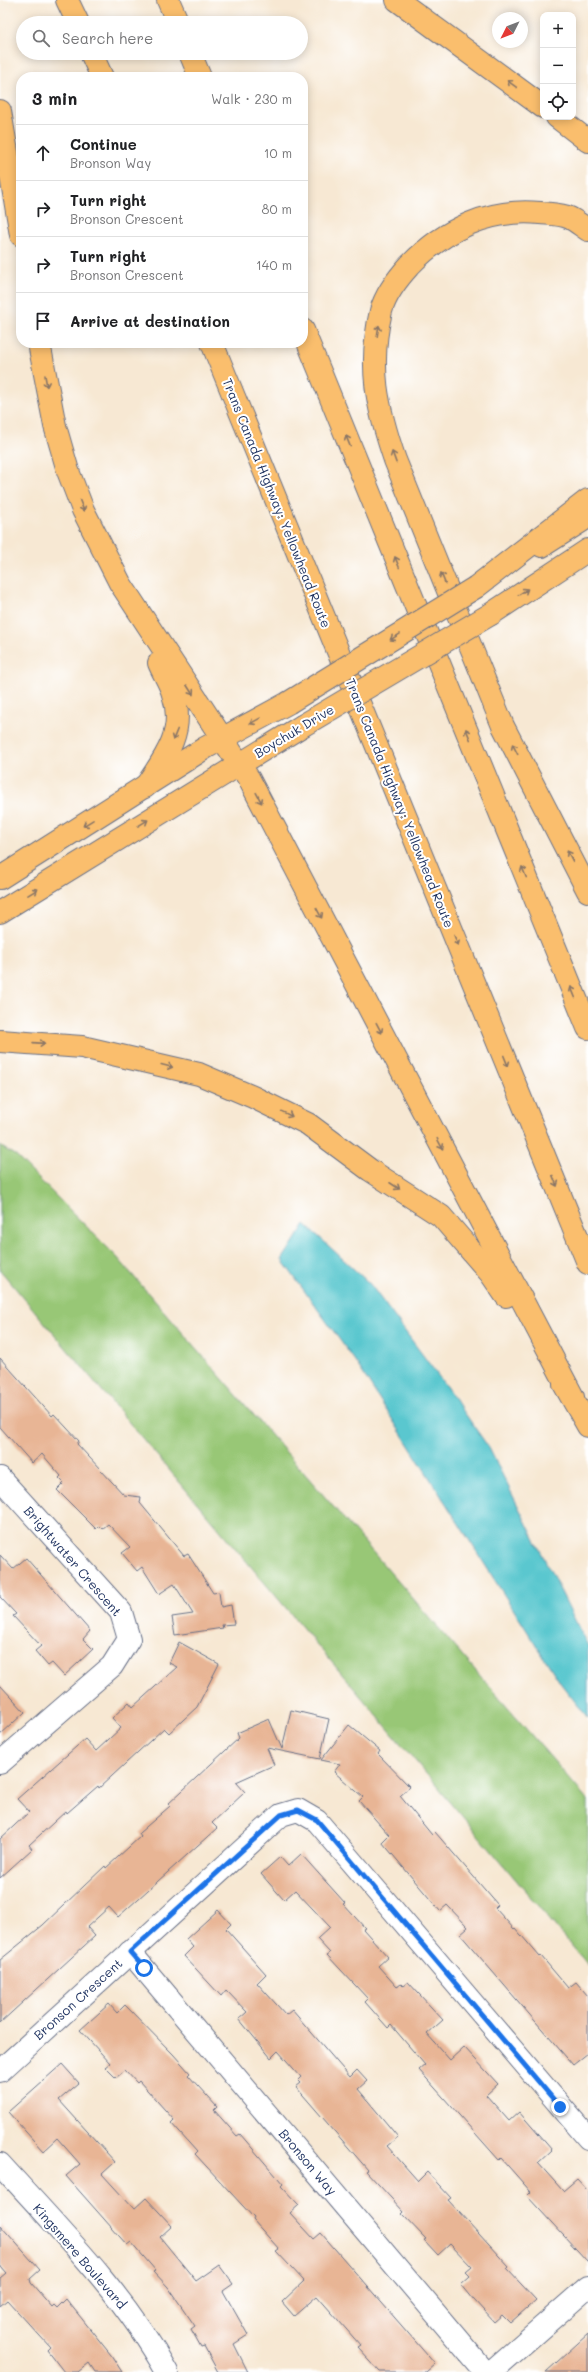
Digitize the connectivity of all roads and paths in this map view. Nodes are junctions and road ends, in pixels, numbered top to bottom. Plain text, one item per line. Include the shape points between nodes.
1 (67, 0) edge
2 (168, 0) edge
3 (397, 0) edge
4 (75, 16) edge
5 (175, 16) edge
6 (94, 60) edge
7 (193, 60) edge
8 (100, 72) edge
9 (198, 72) edge
10 (540, 105) edge
11 (0, 111) edge
12 (561, 120) edge
13 (588, 141) edge
14 (16, 205) edge
15 (579, 220) edge
16 (588, 230) edge
17 (308, 342) edge
18 (40, 348) edge
19 (214, 348) edge
20 (588, 500) edge
21 (588, 517) edge
22 (588, 550) edge
23 (120, 583) junction
24 (476, 587) junction
25 (222, 739) junction
26 (239, 764) junction
27 (145, 787) junction
28 (0, 878) edge
29 (588, 891) edge
30 (0, 912) edge
31 (588, 1028) edge
32 (0, 1042) edge
33 (588, 1263) edge
34 (573, 1397) junction
35 (588, 1426) edge
36 (0, 1478) edge
37 (0, 1763) edge
38 (130, 1952) junction
39 (0, 2071) edge
40 (588, 2138) edge
41 (0, 2164) edge
42 (588, 2287) edge
43 (167, 2372) edge
44 (485, 2372) edge
45 (491, 2372) edge

1 - 4 main road
2 - 5 main road
10 -> 3 main road
6 - 8 main road
7 - 9 main road
11 - 14 main road
12 - 13 main road
15 - 16 main road
29 -> 15 main road via 503,726 395,460 380,416 374,376 381,310 394,282 436,242 468,223 500,213 523,211
31 -> 17 main road
18 -> 23 main road via 55,426 68,471 83,510
19 -> 33 main road, Trans Canada Highway: Yellowhead Route
20 - 24 main road
21 - 24 main road
26 -> 22 main road, Boychuk Drive, bridge via 491,614
23 -> 25 main road
23 -> 27 main road via 173,694 176,709 178,729 164,760
24 -> 25 main road, bridge via 288,703
25 - 26 main road
25 - 27 main road
30 -> 26 main road, Boychuk Drive
26 -> 34 main road
27 -> 28 main road
32 -> 34 main road via 82,1047 199,1074 308,1124 370,1170 441,1216 491,1274
34 - 35 main road
36 - 37 street, Brightwater Crescent via 121,1612 129,1639 112,1666
38 - 39 street, Bronson Crescent
38 - 40 street, Bronson Crescent via 281,1815 298,1810 317,1820
38 - 44 street, Bronson Way
41 - 43 street, Kingsmere Boulevard via 100,2274 148,2337
42 - 45 street

